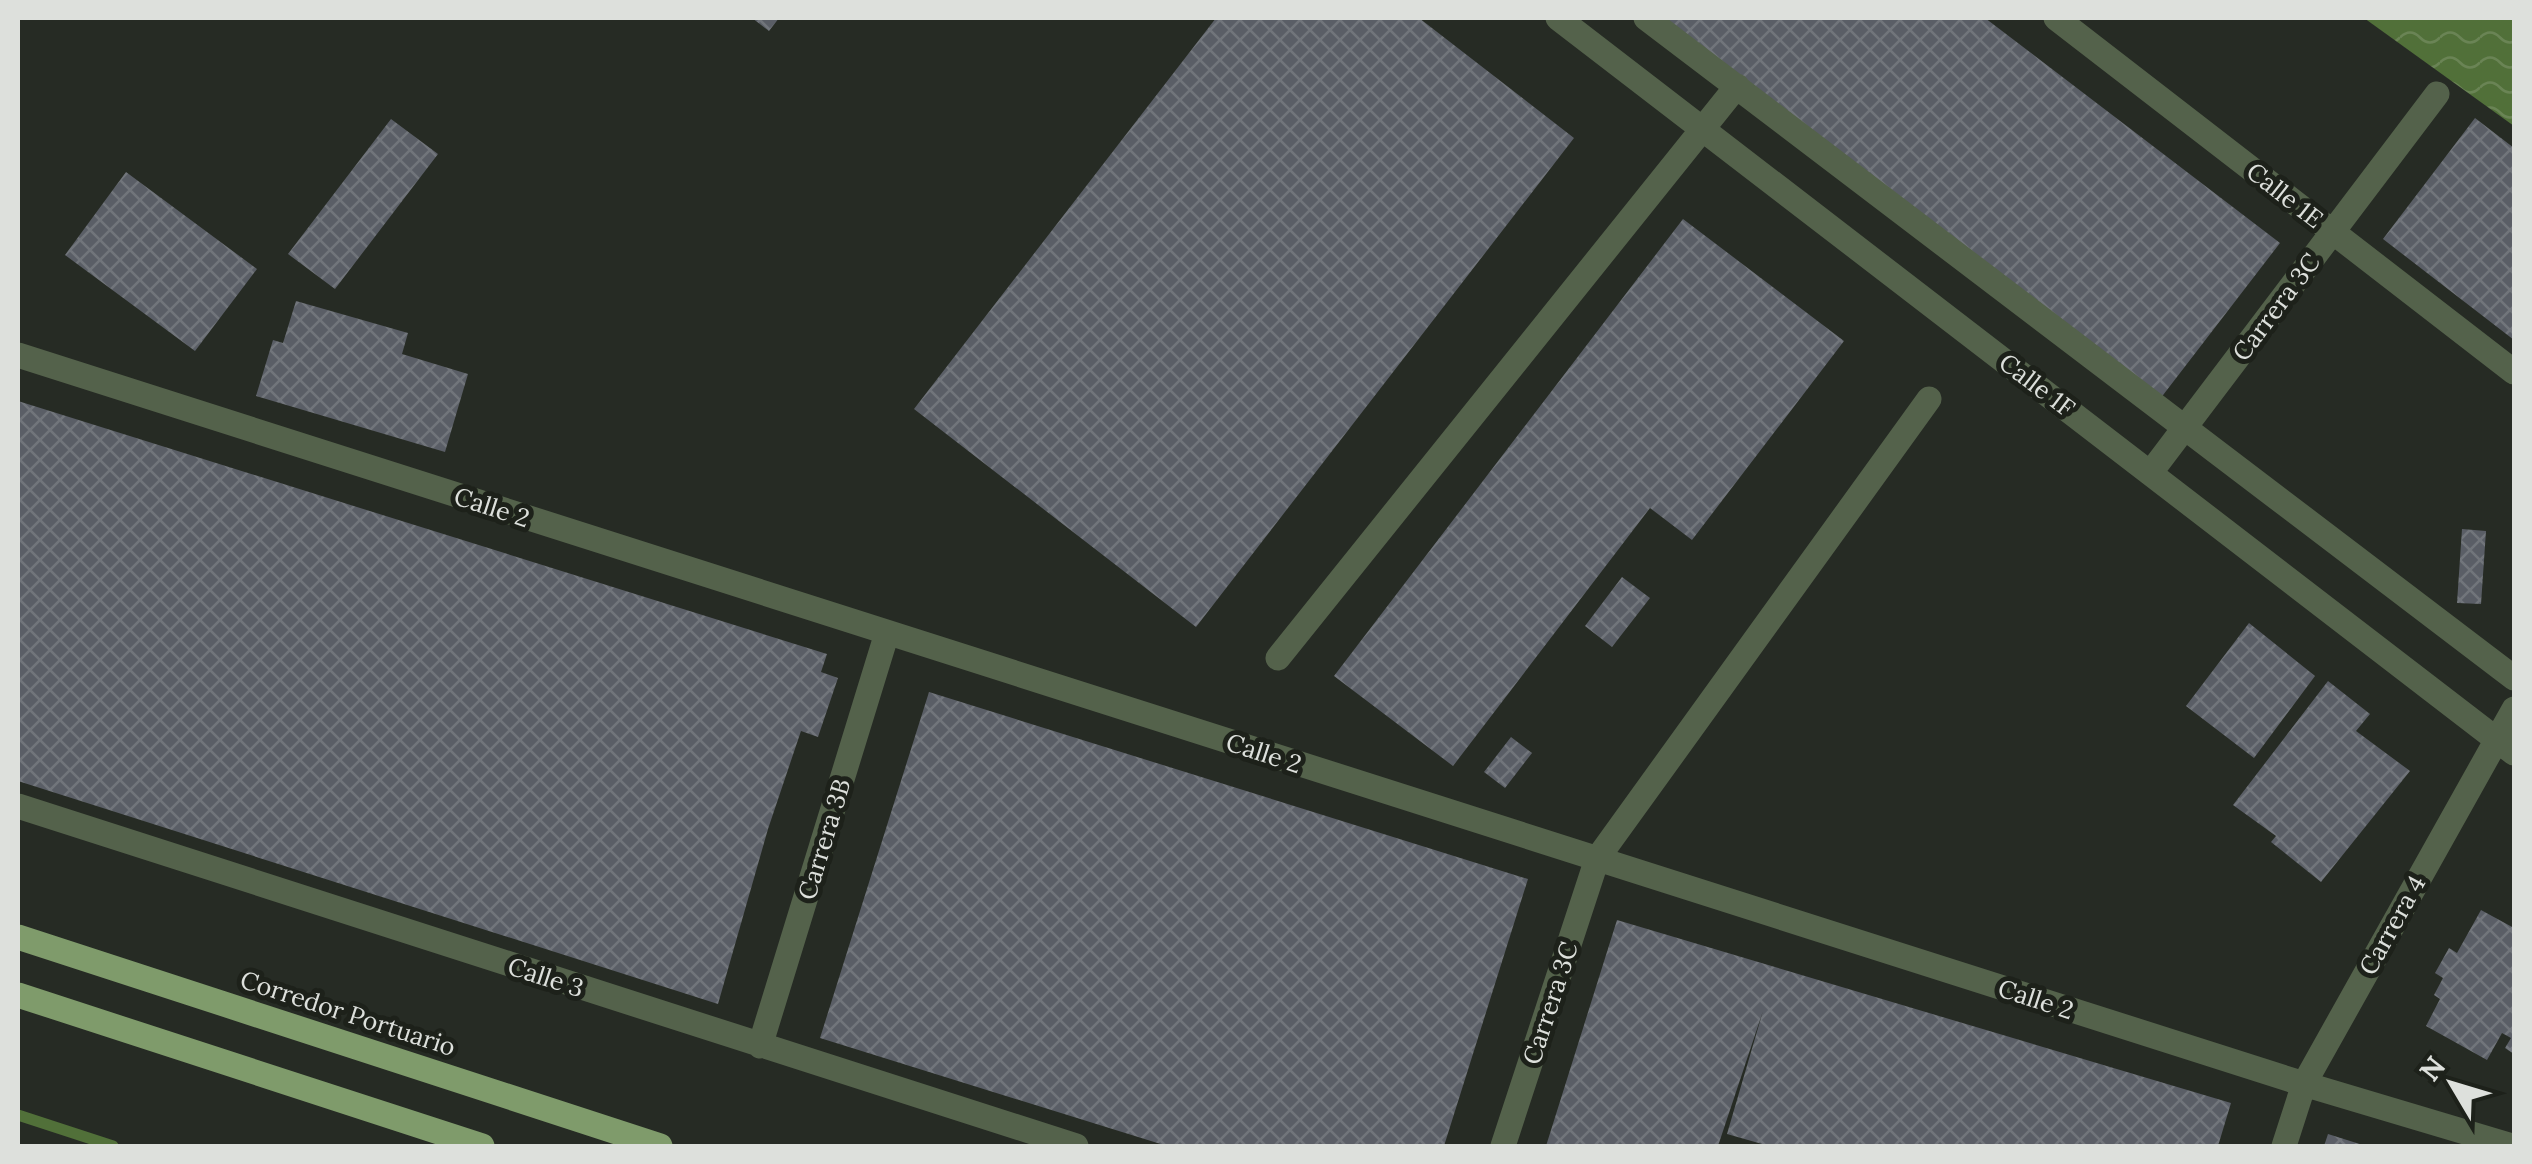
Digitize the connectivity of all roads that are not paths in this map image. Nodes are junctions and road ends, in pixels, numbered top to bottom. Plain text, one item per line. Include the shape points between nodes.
1 (1558, 18) edge
2 (1646, 18) edge
3 (2056, 18) edge
4 (1736, 86) junction
5 (2437, 94) dead end
6 (1704, 129) junction
7 (2333, 232) junction
8 (18, 355) edge
9 (2514, 372) edge
10 (1928, 399) dead end
11 (2184, 427) junction
12 (2151, 472) junction
13 (887, 632) junction
14 (1278, 658) dead end
15 (2514, 678) edge
16 (2514, 709) edge
17 (2505, 746) edge
18 (18, 806) edge
19 (1597, 859) junction
20 (18, 937) edge
21 (18, 995) edge
22 (760, 1046) junction
23 (2304, 1084) junction
24 (482, 1146) edge
25 (660, 1146) edge
26 (1076, 1146) edge
27 (1503, 1146) edge
28 (2284, 1146) edge
29 (2512, 1146) edge

1 - 6 street, Calle 1F
2 - 4 street
3 - 7 street, Calle 1E
4 - 6 street
4 - 11 street
5 - 7 street, Carrera 3C
6 - 12 street, Calle 1F
6 - 14 street
7 - 9 street, Calle 1E
7 - 11 street, Carrera 3C
8 - 13 street, Calle 2
10 - 19 street, Carrera 3C
11 - 12 street, Carrera 3C
11 - 15 street
12 - 17 street, Calle 1F
13 - 19 street, Calle 2
13 - 22 street, Carrera 3B
16 - 17 street, Carrera 4
17 - 23 street, Carrera 4
18 - 22 street, Calle 3
19 - 23 street, Calle 2
19 - 27 street, Carrera 3C
20 - 25 main road, Corredor Portuario
21 - 24 main road
22 - 26 street, Calle 3
23 - 28 street, Carrera 4
23 - 29 street, Calle 2

